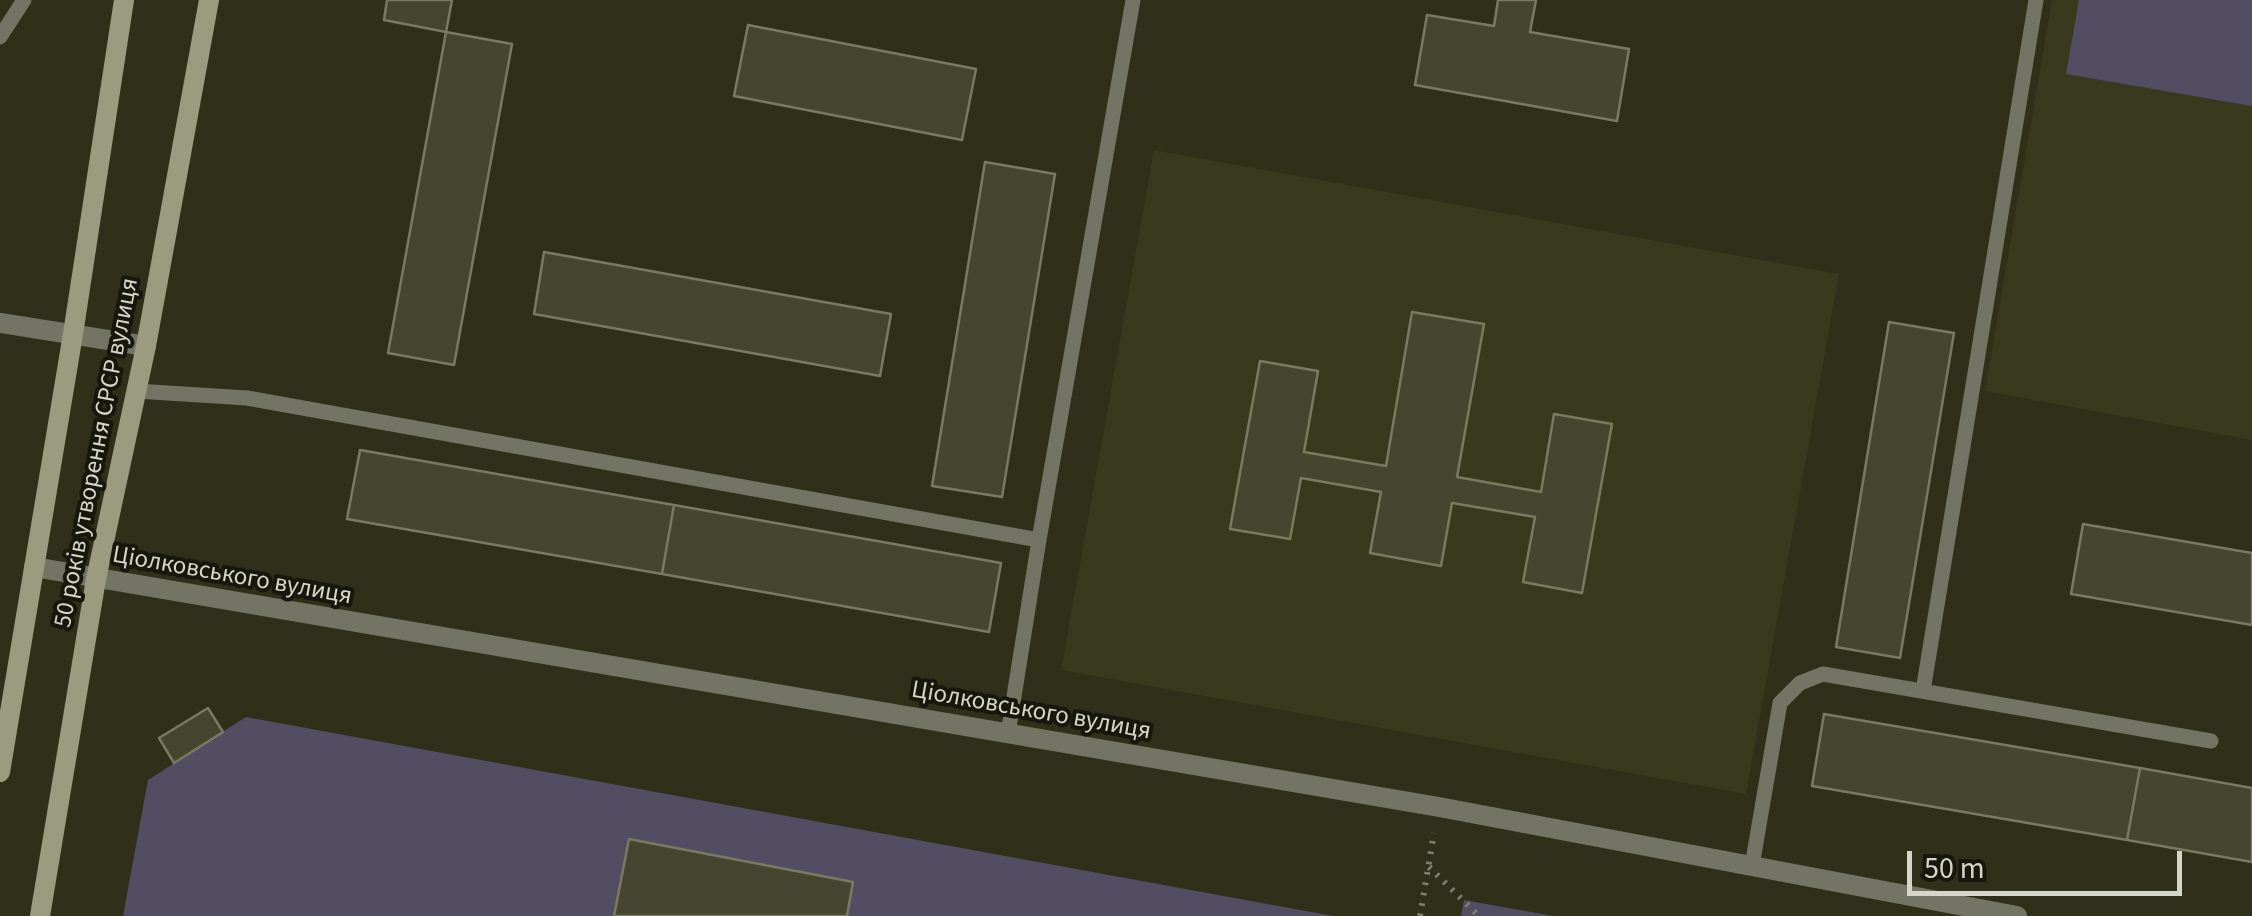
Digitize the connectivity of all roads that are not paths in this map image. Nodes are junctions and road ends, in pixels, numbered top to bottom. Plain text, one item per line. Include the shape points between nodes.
1 (24, 0) edge
2 (124, 0) edge
3 (209, 0) edge
4 (1133, 0) edge
5 (2036, 0) edge
6 (0, 36) edge
7 (0, 323) edge
8 (73, 334) junction
9 (146, 346) junction
10 (136, 391) junction
11 (1039, 540) junction
12 (34, 567) junction
13 (96, 579) junction
14 (1923, 690) junction
15 (1008, 734) junction
16 (2210, 741) dead end
17 (0, 772) edge
18 (1752, 866) junction
19 (40, 916) edge
20 (2017, 916) edge

1 - 6 lane
2 - 8 main road, 50 років утворення СРСР вулиця
3 - 9 main road, 50 років утворення СРСР вулиця
4 - 11 lane
5 - 14 lane
7 - 8 street
8 - 9 street
8 - 12 main road, 50 років утворення СРСР вулиця
9 - 10 main road, 50 років утворення СРСР вулиця
10 - 11 lane via 247,398
10 - 13 main road, 50 років утворення СРСР вулиця
11 - 15 lane
12 - 13 street, Ціолковського вулиця
12 - 17 main road, 50 років утворення СРСР вулиця
13 - 15 street, Ціолковського вулиця
13 - 19 main road, 50 років утворення СРСР вулиця
14 - 16 lane
14 - 18 lane via 1824,674 1800,682 1780,702
15 - 18 street, Ціолковського вулиця
18 - 20 street, Ціолковського вулиця

